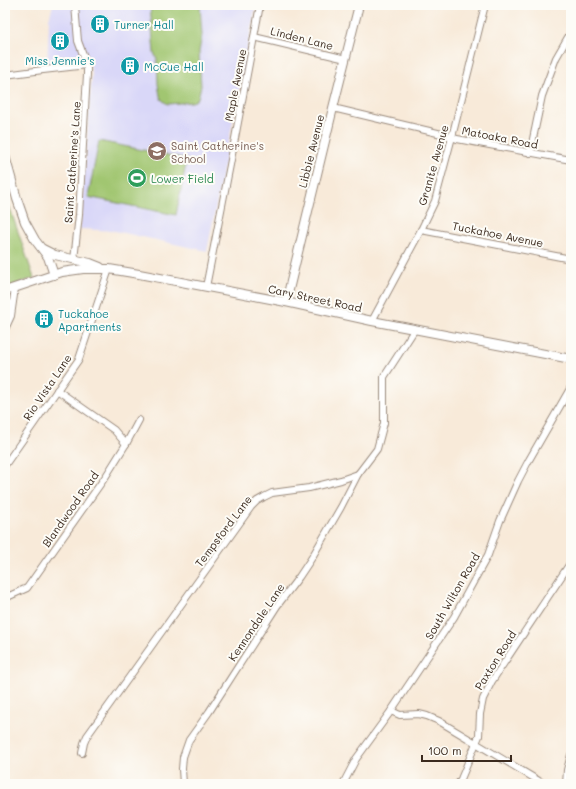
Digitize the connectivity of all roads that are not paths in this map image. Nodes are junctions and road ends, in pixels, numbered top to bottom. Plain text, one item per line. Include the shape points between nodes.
1 (75, 5) edge
2 (260, 5) edge
3 (359, 5) edge
4 (484, 5) edge
5 (571, 32) edge
6 (254, 37) junction
7 (346, 59) junction
8 (87, 65) junction
9 (5, 75) edge
10 (333, 108) junction
11 (452, 137) junction
12 (530, 153) junction
13 (5, 156) edge
14 (571, 160) edge
15 (421, 230) junction
16 (42, 249) junction
17 (571, 259) edge
18 (74, 260) junction
19 (109, 270) junction
20 (54, 275) junction
21 (206, 287) junction
22 (15, 288) junction
23 (5, 291) edge
24 (286, 302) junction
25 (372, 321) junction
26 (5, 329) edge
27 (414, 329) junction
28 (571, 359) edge
29 (571, 387) edge
30 (57, 390) junction
31 (139, 420) dead end
32 (126, 444) junction
33 (5, 465) edge
34 (358, 474) junction
35 (571, 562) edge
36 (5, 598) edge
37 (392, 711) junction
38 (476, 742) junction
39 (82, 753) dead end
40 (571, 755) edge
41 (459, 782) edge
42 (183, 784) edge
43 (343, 784) edge
44 (544, 784) edge
45 (566, 784) edge

1 - 8 street, Saint Catherine's Lane via 78,41
2 - 6 street, Maple Avenue
3 - 7 main road, Libbie Avenue
4 - 11 street, Granite Avenue
5 - 12 street via 556,58 542,96
6 - 7 street, Linden Lane
6 - 21 street, Maple Avenue
7 - 10 main road, Libbie Avenue
8 - 9 street
8 - 18 street, Saint Catherine's Lane
10 - 11 street, Matoaka Road
10 - 24 main road, Libbie Avenue
11 - 12 street, Matoaka Road
11 - 15 street, Granite Avenue via 435,201
12 - 14 street, Matoaka Road
13 - 16 main road via 25,222
15 - 17 street, Tuckahoe Avenue
15 - 25 street, Granite Avenue
16 - 18 main road via 54,256
16 - 20 main road via 48,257
18 - 19 main road
19 - 20 main road, Cary Street Road via 78,270
19 - 21 main road, Cary Street Road
19 - 30 street, Rio Vista Lane via 79,359
20 - 22 main road, Cary Street Road
21 - 24 main road, Cary Street Road
22 - 23 main road, Cary Street Road
22 - 26 street via 11,316
24 - 25 main road, Cary Street Road
25 - 27 main road, Cary Street Road
27 - 28 main road, Cary Street Road
27 - 34 street via 384,377 384,423 377,449
29 - 37 street, South Wilton Road via 518,481 488,554 468,592
30 - 32 street via 114,430
30 - 33 street, Rio Vista Lane
31 - 32 street, Blandwood Road
32 - 36 street, Blandwood Road via 27,588
34 - 39 street, Tempsford Lane via 309,488 272,493 251,507 87,736
34 - 42 street, Kennondale Lane via 300,577 277,606 209,712 188,740 183,757
35 - 38 street, Paxton Road via 492,681 483,699
37 - 38 street via 400,715 419,714 440,721
37 - 43 street, South Wilton Road via 356,759
38 - 41 street, Paxton Road
38 - 44 street
40 - 45 street

